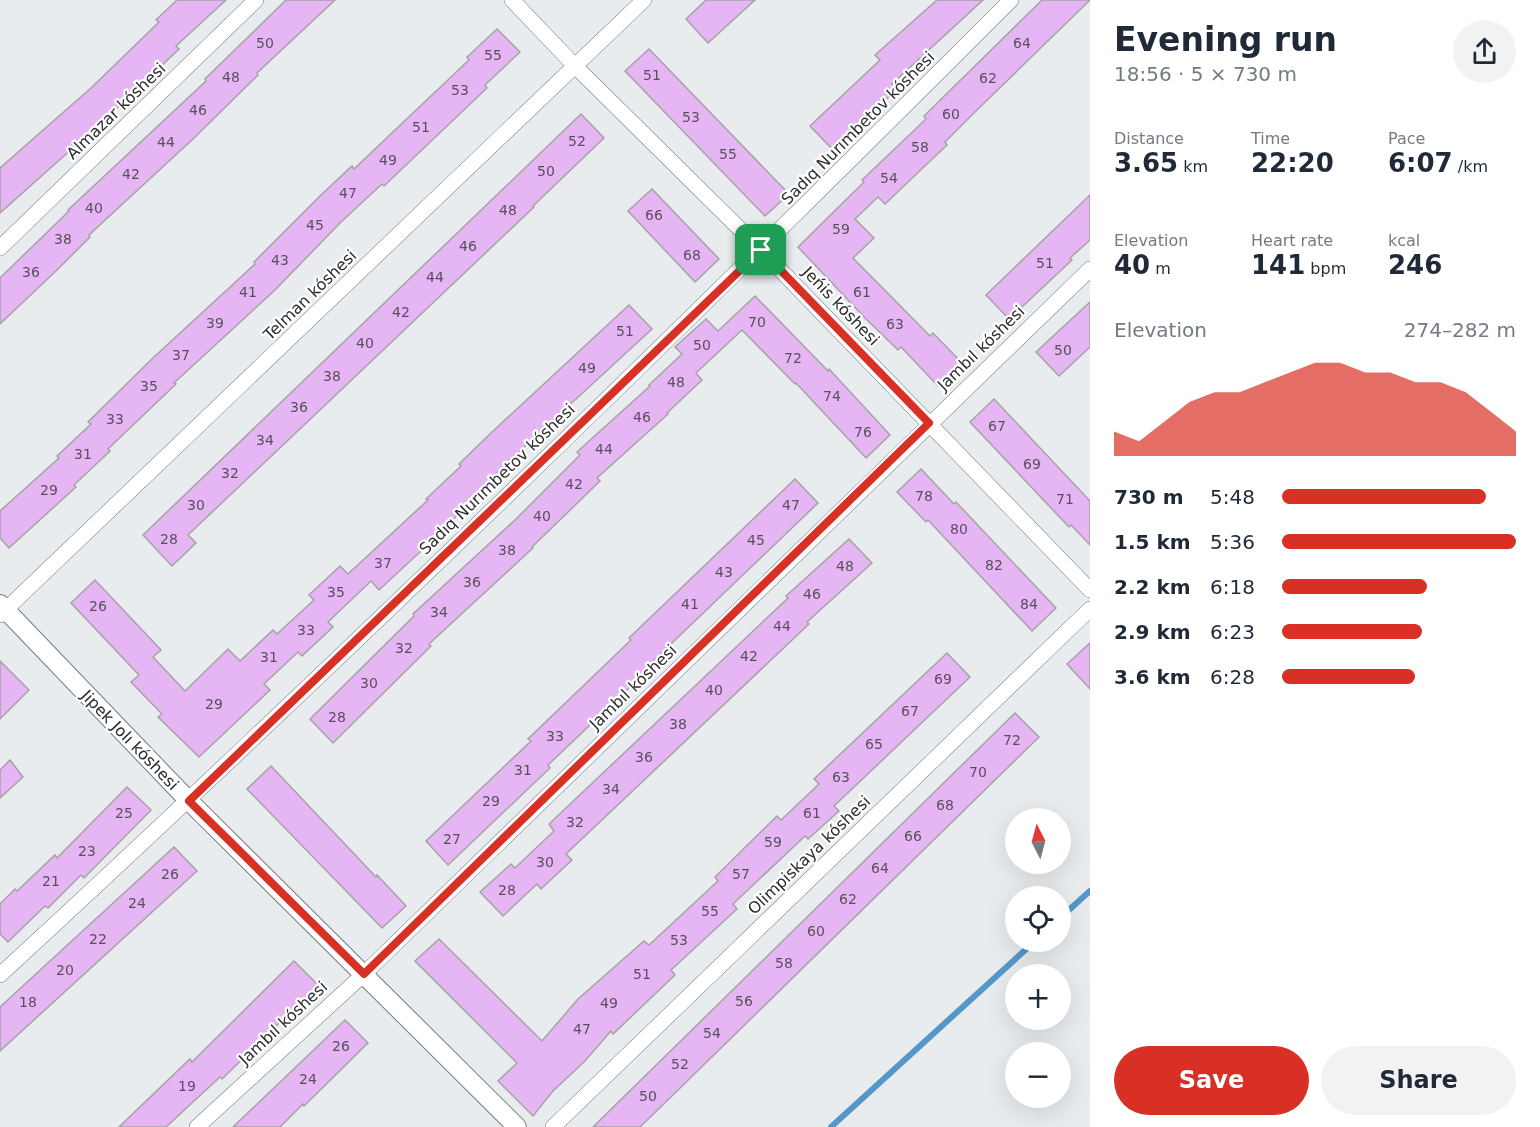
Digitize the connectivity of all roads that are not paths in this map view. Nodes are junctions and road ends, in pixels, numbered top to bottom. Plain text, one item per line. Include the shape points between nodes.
1 (256, 0) edge
2 (512, 0) edge
3 (644, 0) edge
4 (1011, 0) edge
5 (576, 66) junction
6 (0, 249) edge
7 (761, 250) junction
8 (1090, 268) edge
9 (929, 423) junction
10 (1090, 590) edge
11 (1090, 609) edge
12 (2, 610) edge
13 (189, 801) junction
14 (364, 974) junction
15 (0, 975) edge
16 (197, 1127) edge
17 (517, 1127) edge
18 (553, 1127) edge

1 - 6 street, Almazar kóshesi
2 - 5 street, Jeńis kóshesi
3 - 5 street, Telman kóshesi
4 - 7 street, Sadıq Nurımbetov kóshesi
5 - 7 street, Jeńis kóshesi
5 - 12 street, Telman kóshesi
7 - 9 street, Jeńis kóshesi
7 - 13 street, Sadıq Nurımbetov kóshesi
8 - 9 street, Jambıl kóshesi
9 - 10 street, Jeńis kóshesi
9 - 14 street, Jambıl kóshesi
11 - 18 street, Olimpiskaya kóshesi
12 - 13 street, Jipek Jolı kóshesi
13 - 14 street, Jipek Jolı kóshesi
13 - 15 street, Sadıq Nurımbetov kóshesi
14 - 16 street, Jambıl kóshesi
14 - 17 street, Jipek Jolı kóshesi

